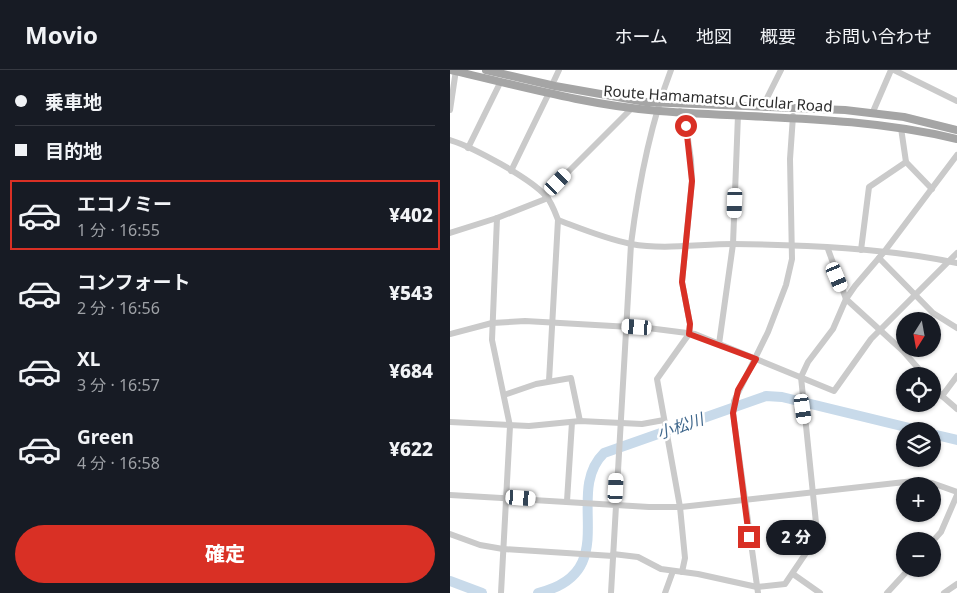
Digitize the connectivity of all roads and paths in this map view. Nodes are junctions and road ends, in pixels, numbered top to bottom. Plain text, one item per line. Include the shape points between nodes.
1 (486, 70) edge
2 (559, 70) edge
3 (671, 70) edge
4 (781, 70) edge
5 (892, 70) edge
6 (454, 71) edge
7 (500, 82) junction
8 (552, 86) junction
9 (548, 95) junction
10 (957, 100) edge
11 (661, 102) junction
12 (767, 106) junction
13 (632, 108) junction
14 (450, 110) edge
15 (659, 111) junction
16 (680, 112) junction
17 (872, 114) junction
18 (738, 115) junction
19 (793, 116) junction
20 (901, 128) junction
21 (957, 130) edge
22 (957, 139) edge
23 (450, 140) edge
24 (468, 148) junction
25 (957, 156) edge
26 (906, 162) junction
27 (511, 171) junction
28 (932, 189) junction
29 (547, 197) junction
30 (497, 218) junction
31 (558, 220) junction
32 (450, 233) edge
33 (631, 244) junction
34 (733, 244) junction
35 (687, 245) junction
36 (793, 246) junction
37 (828, 249) junction
38 (860, 250) junction
39 (884, 252) junction
40 (957, 253) edge
41 (879, 258) junction
42 (950, 261) junction
43 (957, 263) edge
44 (915, 295) junction
45 (846, 299) junction
46 (553, 322) junction
47 (492, 323) junction
48 (626, 326) junction
49 (957, 328) edge
50 (880, 329) junction
51 (450, 334) edge
52 (689, 334) junction
53 (719, 344) junction
54 (756, 359) junction
55 (916, 367) edge
56 (957, 376) edge
57 (801, 377) junction
58 (549, 381) junction
59 (504, 395) junction
60 (942, 396) joint
61 (957, 409) edge
62 (580, 421) junction
63 (450, 422) edge
64 (572, 422) junction
65 (664, 422) junction
66 (620, 424) junction
67 (510, 426) junction
68 (814, 492) junction
69 (957, 493) edge
70 (450, 495) edge
71 (505, 497) junction
72 (567, 501) junction
73 (745, 501) junction
74 (615, 504) junction
75 (680, 507) junction
76 (941, 532) edge
77 (450, 534) edge
78 (503, 549) junction
79 (613, 555) junction
80 (672, 571) junction
81 (682, 572) junction
82 (793, 574) junction
83 (901, 577) edge
84 (957, 584) edge
85 (757, 590) edge
86 (501, 592) edge
87 (611, 593) edge
88 (665, 593) edge
89 (820, 593) edge
90 (887, 593) edge
91 (944, 593) edge

1 - 8 main road, Route Hamamatsu Circular Road
2 - 8 street
3 - 11 street
4 - 12 street via 767,98
5 - 10 street
5 - 17 street
6 - 7 main road, Route Hamamatsu Circular Road
6 - 14 street
7 - 9 main road, Route Hamamatsu Circular Road
7 - 24 street
8 - 11 main road, Route Hamamatsu Circular Road
9 - 13 main road, Route Hamamatsu Circular Road
9 - 27 street
11 - 12 main road, Route Hamamatsu Circular Road
11 - 15 street
12 - 17 main road, Route Hamamatsu Circular Road
13 - 15 main road, Route Hamamatsu Circular Road
13 - 29 street
15 - 16 main road, Route Hamamatsu Circular Road
15 - 33 street via 636,204
16 - 18 main road, Route Hamamatsu Circular Road
16 - 35 street via 686,126 691,160
17 - 21 main road, Route Hamamatsu Circular Road
18 - 19 main road, Route Hamamatsu Circular Road
18 - 34 street
19 - 20 main road, Route Hamamatsu Circular Road
19 - 36 street via 790,159
20 - 22 main road, Route Hamamatsu Circular Road
20 - 26 street
23 - 24 street
24 - 27 street
25 - 28 street
26 - 28 street
26 - 38 street via 869,186
27 - 29 street
28 - 39 street
29 - 30 street
29 - 31 street
30 - 32 street
30 - 47 street
31 - 33 street
31 - 46 street
33 - 35 street
33 - 48 street
34 - 35 street
34 - 36 street
34 - 53 street
35 - 52 street via 682,282
36 - 37 street
36 - 54 street via 786,285
37 - 38 street
37 - 45 street
38 - 39 street
39 - 41 street
39 - 42 street
40 - 42 street
41 - 44 street
41 - 45 street
42 - 43 street
42 - 44 street
44 - 49 street via 933,313
44 - 50 street
45 - 50 street
45 - 57 street via 833,329
46 - 47 street
46 - 48 street
46 - 58 street
47 - 51 street
47 - 59 street via 494,353
48 - 52 street
48 - 66 street
50 - 55 street
50 - 57 street via 834,391
52 - 53 street
52 - 65 street via 656,379
53 - 54 street
54 - 57 street
54 - 73 street via 738,390 733,413
56 - 60 street
57 - 68 street
58 - 59 street
58 - 62 street via 571,378
59 - 67 street
60 - 61 street
62 - 64 street
62 - 66 street
63 - 67 street
64 - 67 street
64 - 72 street
65 - 66 street
65 - 75 street
66 - 74 street
67 - 71 street
68 - 69 street via 914,481 932,483
68 - 73 street
68 - 82 street via 816,532
69 - 76 street
70 - 71 street
71 - 72 street
71 - 78 street
72 - 74 street
73 - 75 street
73 - 85 street
74 - 75 street
74 - 79 street
75 - 81 street via 686,558
77 - 78 street
78 - 79 street
78 - 86 street
79 - 80 street via 638,557
79 - 87 street
80 - 81 street
80 - 88 street
81 - 85 street
82 - 85 street via 785,584
82 - 89 street
83 - 90 street
84 - 91 street

